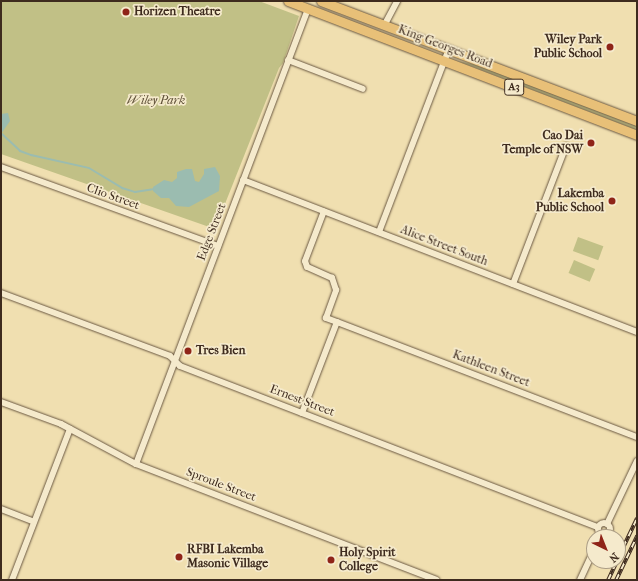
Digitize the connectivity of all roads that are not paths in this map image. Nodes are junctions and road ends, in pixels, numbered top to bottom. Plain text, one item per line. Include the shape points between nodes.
1 (288, 1) edge
2 (321, 1) edge
3 (396, 1) edge
4 (308, 8) junction
5 (385, 24) junction
6 (449, 49) junction
7 (288, 60) junction
8 (445, 60) junction
9 (363, 89) dead end
10 (637, 121) edge
11 (637, 135) edge
12 (566, 146) dead end
13 (1, 167) edge
14 (243, 180) junction
15 (324, 211) junction
16 (379, 232) junction
17 (218, 246) junction
18 (514, 284) junction
19 (1, 293) edge
20 (337, 322) junction
21 (637, 332) edge
22 (175, 361) junction
23 (1, 402) edge
24 (302, 413) junction
25 (70, 429) junction
26 (637, 437) edge
27 (637, 461) edge
28 (136, 464) junction
29 (1, 509) edge
30 (33, 521) junction
31 (607, 524) junction
32 (598, 527) joint
33 (608, 529) edge
34 (586, 567) edge
35 (12, 580) edge
36 (436, 580) edge
37 (580, 580) edge

1 - 4 highway, King Georges Road / A3
2 - 5 highway, King Georges Road / A3
3 - 5 street
4 - 7 street, Edge Street
4 - 8 highway, King Georges Road / A3
5 - 6 highway, King Georges Road / A3
6 - 8 street
6 - 10 highway, King Georges Road / A3
7 - 9 street
7 - 14 street, Edge Street
8 - 11 highway, King Georges Road / A3
8 - 16 street
12 - 18 street
13 - 17 street, Clio Street
14 - 15 street, Alice Street South
14 - 17 street, Edge Street
15 - 16 street, Alice Street South
15 - 20 street via 305,261 307,267 332,278 336,290 326,318
16 - 18 street, Alice Street South
17 - 22 street, Edge Street
18 - 21 street, Alice Street South
19 - 22 street, Ernest Street via 170,356
20 - 24 street
20 - 26 street, Kathleen Street
22 - 24 street, Ernest Street via 180,366
22 - 28 street, Edge Street
23 - 25 street, Sproule Street
24 - 32 street, Ernest Street
25 - 28 street, Sproule Street
25 - 30 street
27 - 31 street
28 - 36 street, Sproule Street
29 - 30 street
30 - 35 street
31 - 32 street
31 - 33 street
34 - 37 street

